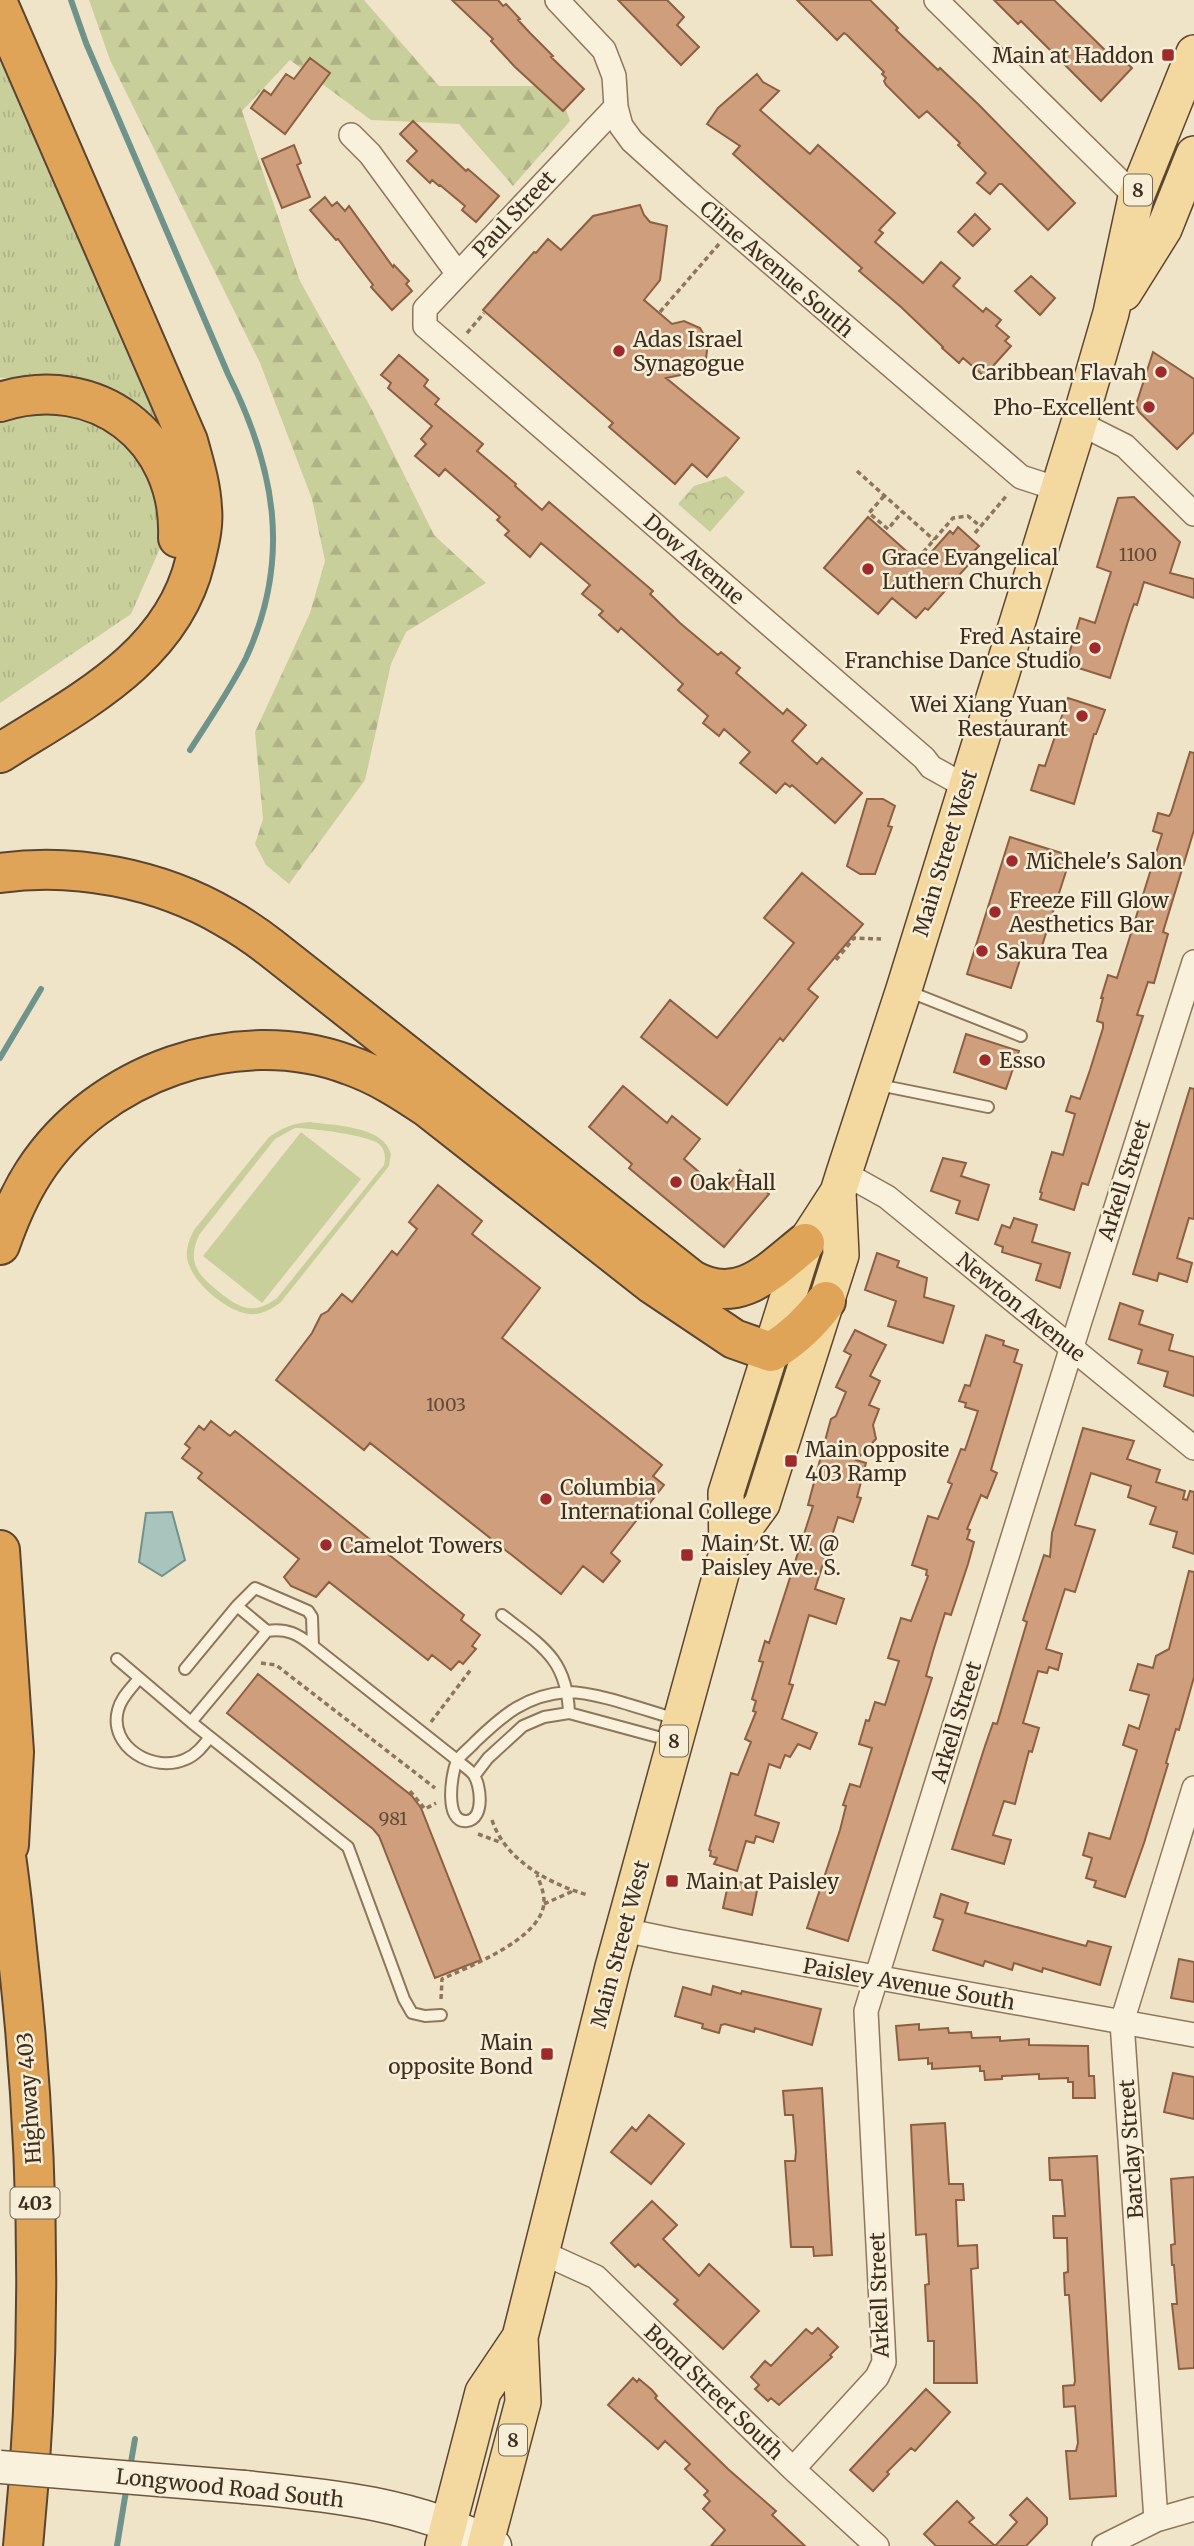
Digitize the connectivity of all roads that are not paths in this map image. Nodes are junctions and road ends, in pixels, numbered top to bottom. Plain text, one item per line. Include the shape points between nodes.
1 (557, 0) edge
2 (936, 0) edge
3 (0, 8) edge
4 (1190, 63) edge
5 (616, 107) junction
6 (1194, 114) edge
7 (351, 135) dead end
8 (1194, 154) edge
9 (1136, 197) junction
10 (458, 274) junction
11 (1111, 313) junction
12 (425, 326) joint
13 (0, 402) edge
14 (1079, 423) junction
15 (1058, 489) junction
16 (1194, 514) edge
17 (0, 726) edge
18 (0, 753) edge
19 (965, 786) junction
20 (0, 873) edge
21 (1194, 962) edge
22 (904, 989) junction
23 (1021, 1036) dead end
24 (873, 1084) junction
25 (988, 1107) dead end
26 (841, 1182) junction
27 (805, 1243) junction
28 (0, 1245) edge
29 (826, 1301) junction
30 (1071, 1348) junction
31 (771, 1352) junction
32 (1194, 1448) edge
33 (0, 1550) edge
34 (727, 1552) junction
35 (237, 1606) junction
36 (502, 1615) dead end
37 (267, 1631) junction
38 (313, 1646) junction
39 (117, 1659) dead end
40 (184, 1669) dead end
41 (139, 1678) junction
42 (568, 1692) junction
43 (569, 1713) junction
44 (191, 1722) junction
45 (677, 1731) junction
46 (210, 1737) junction
47 (457, 1760) junction
48 (475, 1775) junction
49 (1194, 1788) edge
50 (0, 1819) edge
51 (8, 1861) junction
52 (624, 1930) junction
53 (876, 1978) junction
54 (441, 2015) road end
55 (1122, 2022) junction
56 (1194, 2035) edge
57 (541, 2252) junction
58 (520, 2337) junction
59 (0, 2467) edge
60 (793, 2469) junction
61 (1194, 2510) edge
62 (1156, 2520) junction
63 (445, 2536) edge
64 (488, 2544) edge
65 (23, 2546) edge
66 (877, 2546) edge
67 (1104, 2546) edge

1 - 5 street, Cline Avenue South via 604,50 614,76
2 - 9 street
3 - 18 highway via 188,441 202,510 192,575 178,608 155,642 98,691
4 - 6 main road
4 - 9 main road, Main Street West / 8
5 - 10 street, Paul Street
5 - 15 street, Cline Avenue South via 621,126 632,141 732,229 1021,477
7 - 10 street
8 - 11 main road, Main Street West / 8 via 1164,229
9 - 11 main road, Main Street West / 8
10 - 12 street, Paul Street via 425,309
11 - 14 main road, Main Street West / 8
12 - 19 street, Dow Avenue via 931,766
13 - 17 highway via 52,393 108,409 135,426 156,451 171,481 179,516 177,550 166,586 146,617 85,672
14 - 15 main road, Main Street West / 8
14 - 16 street via 1125,446
15 - 19 main road, Main Street West / 8
19 - 22 main road, Main Street West / 8
20 - 27 highway via 48,870 121,878 162,889 224,916 270,947 705,1287 726,1290 746,1286
21 - 30 street, Arkell Street
22 - 23 lane
22 - 24 main road, Main Street West / 8
24 - 25 lane
24 - 26 main road, Main Street West / 8
26 - 27 main road, Main Street West / 8
26 - 29 main road, Main Street West / 8 via 841,1255
26 - 30 street, Newton Avenue via 887,1197
27 - 31 main road, Main Street West / 8
28 - 31 highway via 35,1170 93,1107 130,1084 212,1055 256,1050 302,1053 347,1064 400,1089 652,1284 734,1339
29 - 31 highway via 791,1340
29 - 34 main road, Main Street West / 8 via 762,1504
30 - 32 street, Newton Avenue
30 - 53 street, Arkell Street
31 - 34 main road, Main Street West / 8 via 726,1493
33 - 51 highway via 14,1752
34 - 45 main road, Main Street West / 8
35 - 37 lane
35 - 38 lane via 255,1588 308,1611
35 - 40 lane
36 - 42 lane via 544,1648 557,1664
37 - 38 lane via 293,1632
37 - 44 lane
38 - 47 lane
39 - 41 lane
41 - 44 lane
41 - 46 lane via 118,1711 117,1725 131,1751 152,1762 173,1763 187,1759
42 - 43 lane
42 - 45 lane via 584,1693
42 - 47 lane via 529,1701 504,1714
43 - 45 lane
43 - 48 lane via 523,1726
44 - 46 lane
45 - 52 main road, Main Street West / 8
46 - 54 lane via 348,1847 404,1999 412,2013
47 - 48 lane
47 - 48 lane via 451,1807 460,1820 468,1821 478,1812
49 - 55 street, Barclay Street
50 - 51 highway, Highway 403 / 403
51 - 65 highway, Highway 403 / 403 via 35,2187 36,2360
52 - 53 street, Paisley Avenue South
52 - 57 main road, Main Street West / 8
53 - 55 street, Paisley Avenue South
53 - 60 street, Arkell Street via 866,2011 884,2362 877,2377
55 - 56 street, Paisley Avenue South
55 - 62 street, Barclay Street
57 - 58 main road, Main Street West / 8
57 - 60 street, Bond Street South via 596,2277
58 - 63 main road, Main Street West / 8 via 483,2392
58 - 64 main road, Main Street West / 8 via 523,2402
59 - 63 main road, Longwood Road South, bridge via 330,2495 424,2516
60 - 66 street, Bond Street South
61 - 62 street
62 - 67 street
63 - 64 main road, Longwood Road South

